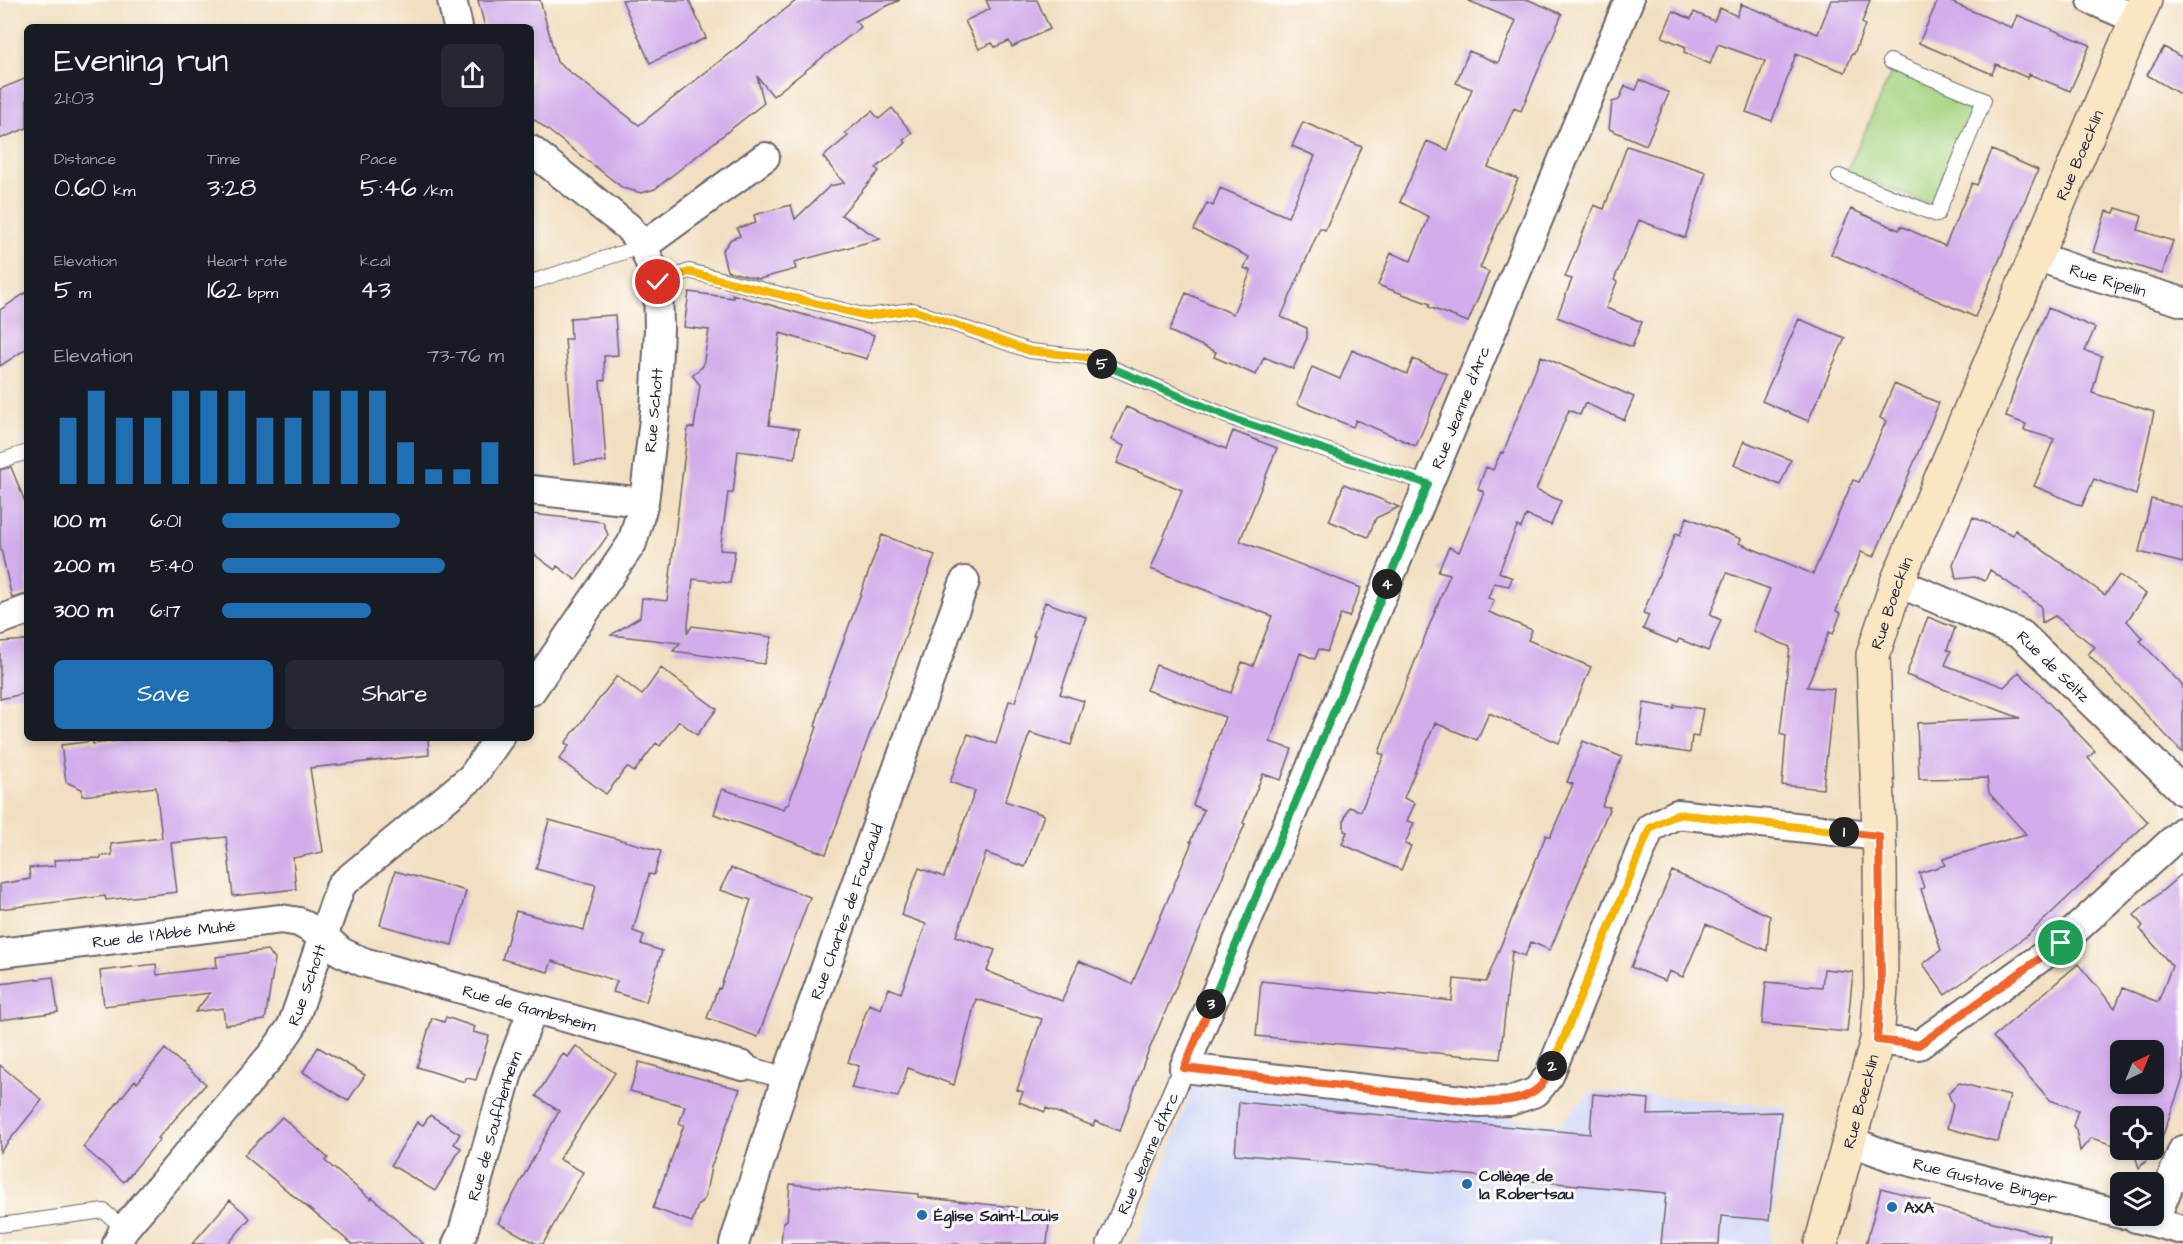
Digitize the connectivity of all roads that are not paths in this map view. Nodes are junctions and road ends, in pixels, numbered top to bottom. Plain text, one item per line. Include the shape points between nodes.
1 (452, 0) edge
2 (1629, 0) edge
3 (2092, 0) edge
4 (2141, 9) edge
5 (457, 24) edge
6 (1890, 61) dead end
7 (534, 152) edge
8 (765, 157) dead end
9 (1839, 176) dead end
10 (643, 246) junction
11 (2036, 256) junction
12 (534, 281) edge
13 (658, 282) junction
14 (2183, 302) edge
15 (24, 453) edge
16 (0, 461) edge
17 (1428, 484) junction
18 (534, 490) edge
19 (644, 502) junction
20 (965, 581) dead end
21 (1897, 582) junction
22 (24, 611) edge
23 (0, 620) edge
24 (534, 687) edge
25 (497, 741) edge
26 (2183, 791) edge
27 (2183, 831) edge
28 (1879, 836) junction
29 (323, 936) junction
30 (0, 953) edge
31 (534, 1009) junction
32 (1877, 1040) junction
33 (743, 1066) joint
34 (1184, 1068) junction
35 (786, 1078) junction
36 (1850, 1141) junction
37 (2183, 1150) edge
38 (2164, 1197) edge
39 (2110, 1211) edge
40 (0, 1225) edge
41 (2164, 1225) edge
42 (2183, 1230) edge
43 (121, 1237) edge
44 (457, 1244) edge
45 (734, 1244) edge
46 (1108, 1244) edge
47 (1821, 1244) edge

1 - 5 street
2 - 17 street, Rue Jeanne d'Arc
3 - 4 street
4 - 11 main road, Rue Boecklin
6 - 9 lane via 1984,100 1937,215
7 - 10 street, Rue Schott via 628,226
8 - 10 street
10 - 12 lane
10 - 13 street, Rue Schott
11 - 14 street, Rue Ripelin
11 - 21 main road, Rue Boecklin
13 - 17 lane via 689,272 867,316 913,310 1030,351 1086,357 1239,421
13 - 19 street, Rue Schott via 655,411
15 - 16 lane
17 - 34 street, Rue Jeanne d'Arc
18 - 19 street
19 - 24 street, Rue Schott via 632,543
20 - 35 street, Rue Charles de Foucauld
21 - 26 street, Rue de Seltz via 2022,635
21 - 28 main road, Rue Boecklin via 1872,655
22 - 23 street
25 - 29 street, Rue Schott via 472,777 341,885
27 - 32 street via 2061,943 1919,1045
28 - 32 main road, Rue Boecklin via 1881,988
28 - 34 street via 1677,814 1650,828 1549,1076 1536,1092 1510,1101 1479,1102
29 - 30 street, Rue de l'Abbé Muhé via 298,922 280,919
29 - 31 street, Rue de Gambsheim via 341,952 363,962
29 - 43 street, Rue Schott via 292,1026
31 - 33 street, Rue de Gambsheim
31 - 44 street, Rue de Soufflenheim via 508,1073
32 - 36 main road, Rue Boecklin
33 - 35 street
34 - 46 street, Rue Jeanne d'Arc
35 - 45 street, Rue Charles de Foucauld
36 - 39 street, Rue Gustave Binger via 1892,1156
36 - 47 main road, Rue Boecklin
37 - 38 street
40 - 43 lane via 104,1211
41 - 42 street, Rue Gustave Binger

